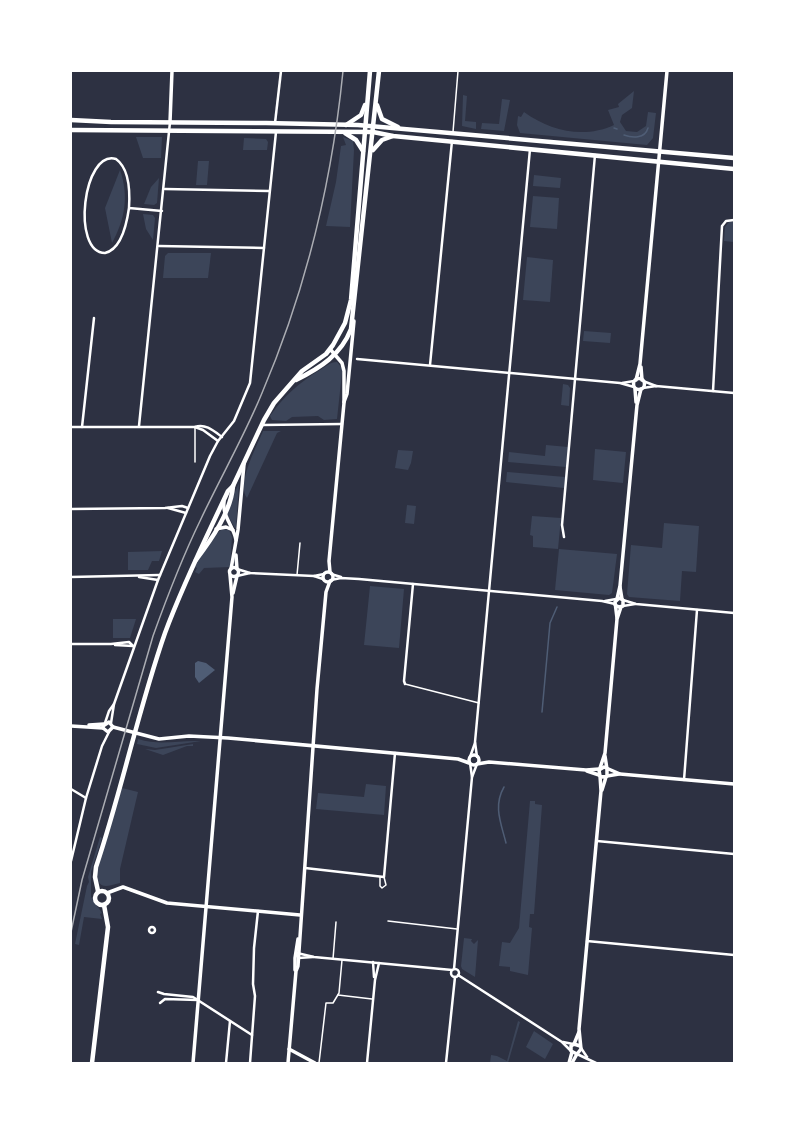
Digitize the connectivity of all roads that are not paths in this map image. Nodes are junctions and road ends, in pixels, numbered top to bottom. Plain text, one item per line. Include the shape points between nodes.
1 (172, 71) edge
2 (281, 71) edge
3 (370, 71) edge
4 (379, 71) edge
5 (458, 71) edge
6 (667, 71) edge
7 (369, 93) junction
8 (376, 104) junction
9 (71, 120) edge
10 (170, 122) junction
11 (275, 124) junction
12 (345, 125) junction
13 (365, 126) junction
14 (374, 126) junction
15 (402, 128) junction
16 (71, 130) edge
17 (170, 131) junction
18 (276, 131) junction
19 (365, 132) junction
20 (373, 132) junction
21 (453, 132) junction
22 (344, 133) junction
23 (393, 136) junction
24 (452, 142) junction
25 (530, 149) junction
26 (363, 152) junction
27 (660, 152) junction
28 (371, 154) junction
29 (595, 155) junction
30 (734, 158) edge
31 (658, 162) junction
32 (734, 169) edge
33 (165, 189) junction
34 (269, 191) junction
35 (129, 208) junction
36 (162, 211) junction
37 (734, 220) edge
38 (159, 246) junction
39 (264, 248) junction
40 (354, 312) junction
41 (94, 318) dead end
42 (330, 349) junction
43 (335, 355) junction
44 (357, 359) dead end
45 (640, 364) junction
46 (430, 365) junction
47 (509, 373) junction
48 (575, 379) junction
49 (635, 380) junction
50 (293, 381) junction
51 (643, 381) junction
52 (620, 383) junction
53 (656, 386) junction
54 (634, 388) junction
55 (642, 389) junction
56 (713, 391) junction
57 (734, 393) edge
58 (344, 403) junction
59 (637, 405) junction
60 (342, 424) junction
61 (262, 425) junction
62 (139, 426) junction
63 (71, 427) edge
64 (82, 427) junction
65 (195, 427) junction
66 (222, 437) junction
67 (218, 441) junction
68 (196, 462) dead end
69 (244, 463) junction
70 (234, 486) junction
71 (225, 498) junction
72 (165, 508) junction
73 (188, 508) junction
74 (71, 509) edge
75 (186, 513) junction
76 (224, 513) junction
77 (215, 530) junction
78 (234, 531) junction
79 (564, 537) dead end
80 (236, 543) junction
81 (300, 543) dead end
82 (235, 552) junction
83 (196, 560) junction
84 (231, 569) junction
85 (237, 569) junction
86 (250, 573) junction
87 (328, 573) junction
88 (230, 575) junction
89 (297, 575) junction
90 (160, 576) junction
91 (237, 576) junction
92 (314, 576) junction
93 (71, 577) edge
94 (133, 577) junction
95 (341, 578) junction
96 (158, 580) junction
97 (324, 580) junction
98 (330, 580) junction
99 (413, 584) junction
100 (620, 586) junction
101 (489, 591) junction
102 (326, 592) junction
103 (232, 596) junction
104 (623, 600) junction
105 (616, 602) junction
106 (636, 604) junction
107 (622, 606) junction
108 (697, 610) junction
109 (734, 613) edge
110 (617, 619) junction
111 (71, 644) edge
112 (134, 646) junction
113 (405, 684) joint
114 (479, 703) junction
115 (114, 704) junction
116 (111, 723) junction
117 (104, 725) junction
118 (71, 726) edge
119 (115, 728) junction
120 (110, 731) junction
121 (221, 738) junction
122 (475, 742) junction
123 (314, 745) junction
124 (395, 753) junction
125 (605, 753) junction
126 (470, 757) junction
127 (477, 757) junction
128 (458, 759) junction
129 (489, 762) junction
130 (470, 763) junction
131 (477, 764) junction
132 (600, 769) junction
133 (607, 769) junction
134 (586, 770) junction
135 (620, 774) junction
136 (599, 776) junction
137 (606, 776) junction
138 (472, 777) junction
139 (684, 780) junction
140 (734, 784) edge
141 (71, 789) edge
142 (601, 791) junction
143 (86, 798) junction
144 (597, 841) junction
145 (734, 854) edge
146 (71, 861) edge
147 (305, 868) junction
148 (380, 877) junction
149 (384, 877) junction
150 (98, 891) junction
151 (108, 893) junction
152 (104, 904) junction
153 (207, 907) junction
154 (258, 912) junction
155 (300, 915) junction
156 (388, 921) dead end
157 (336, 922) dead end
158 (458, 929) junction
159 (588, 941) junction
160 (297, 953) junction
161 (734, 955) edge
162 (314, 957) junction
163 (297, 958) junction
164 (333, 959) junction
165 (342, 959) junction
166 (373, 962) junction
167 (379, 963) junction
168 (453, 970) junction
169 (458, 975) junction
170 (454, 977) junction
171 (375, 980) junction
172 (158, 992) dead end
173 (338, 995) junction
174 (373, 999) junction
175 (199, 1000) junction
176 (160, 1003) dead end
177 (230, 1021) junction
178 (580, 1029) junction
179 (252, 1035) junction
180 (562, 1042) junction
181 (573, 1044) junction
182 (581, 1047) junction
183 (289, 1049) junction
184 (571, 1051) junction
185 (577, 1054) junction
186 (587, 1057) junction
187 (92, 1063) edge
188 (194, 1063) edge
189 (226, 1063) edge
190 (250, 1063) edge
191 (288, 1063) edge
192 (315, 1063) edge
193 (319, 1063) edge
194 (367, 1063) edge
195 (446, 1063) edge
196 (569, 1063) edge
197 (572, 1063) edge
198 (596, 1063) edge

1 - 10 street
2 - 11 street
3 - 7 highway
4 - 8 highway
5 - 21 lane
6 - 27 street
7 - 12 highway via 361,115
7 - 13 highway
8 - 14 highway
8 - 15 highway via 382,118
9 - 10 highway
10 - 11 highway
10 - 17 street
11 - 12 highway
12 - 13 highway
13 - 14 highway
13 - 19 highway
14 - 15 highway
14 - 20 highway
15 - 21 highway
16 - 17 highway
17 - 18 highway
17 - 33 street
18 - 22 highway
18 - 34 street
19 - 20 highway
19 - 22 highway
19 - 26 highway
20 - 23 highway
20 - 28 highway
21 - 27 highway
22 - 26 highway via 356,140
23 - 24 highway
23 - 28 highway via 380,141
24 - 25 highway
24 - 46 street
25 - 29 highway
25 - 47 street
26 - 42 highway via 349,312 340,334
27 - 30 highway
27 - 31 street
28 - 40 highway
29 - 31 highway
29 - 48 street
31 - 32 highway
31 - 45 street
33 - 34 street
33 - 36 street
34 - 39 street
35 - 35 street via 126,225 114,248 104,253 94,250 86,228 85,203 94,172 106,158 116,159 124,167 129,189
35 - 36 street
36 - 38 street
37 - 56 street via 726,221 722,226
38 - 39 street
38 - 62 street
39 - 66 street via 250,383 234,421
40 - 43 highway via 349,335
40 - 58 street
41 - 64 street
42 - 43 street
42 - 50 highway
43 - 50 highway via 323,365
43 - 58 street via 342,363 344,371
44 - 46 street
45 - 49 street
45 - 51 street
46 - 47 street
47 - 48 street
47 - 101 street
48 - 52 street
48 - 79 street via 562,525
49 - 51 street
49 - 52 street
49 - 54 street
50 - 61 highway via 274,403
51 - 53 street
51 - 55 street
52 - 54 street
53 - 55 street
53 - 56 street
54 - 55 street
54 - 59 street
55 - 59 street
56 - 57 street
58 - 60 street
59 - 100 street
60 - 61 street
60 - 87 street
61 - 69 highway
62 - 64 street
62 - 65 street
63 - 64 street
65 - 66 street via 205,426
65 - 67 street
65 - 68 lane
66 - 67 street
67 - 73 street
69 - 70 highway
69 - 80 street
70 - 71 highway
70 - 76 highway
71 - 76 street
71 - 83 highway
72 - 73 street
72 - 74 street
72 - 75 street
73 - 75 street
75 - 90 street
76 - 77 highway
76 - 78 street
77 - 78 street via 226,527
77 - 83 highway
78 - 80 street
80 - 82 street
81 - 89 lane
82 - 84 street
82 - 85 street
83 - 150 highway via 165,634 140,714 95,872
84 - 85 street
84 - 88 street
85 - 86 street
85 - 91 street
86 - 89 street
86 - 91 street
87 - 92 street
87 - 95 street
87 - 97 street
87 - 98 street
88 - 91 street
88 - 103 street
89 - 92 street
90 - 94 street via 154,574
90 - 96 street
91 - 103 street
92 - 97 street
93 - 94 street
94 - 96 street
95 - 98 street
95 - 99 street
96 - 112 street
97 - 98 street
97 - 102 street
98 - 102 street
99 - 101 street
99 - 113 street
100 - 104 street
100 - 105 street
101 - 105 street
101 - 114 street
102 - 123 street
103 - 121 street
104 - 105 street
104 - 106 street
104 - 107 street
105 - 107 street
105 - 110 street
106 - 107 street
106 - 108 street
107 - 110 street
108 - 109 street
108 - 139 street
110 - 125 street
111 - 112 street
112 - 115 street
113 - 114 lane
114 - 122 street
115 - 116 street
115 - 117 street
116 - 117 street
116 - 119 street
117 - 118 street
117 - 120 street via 106,731
119 - 120 street
119 - 121 street via 159,739 189,736
120 - 143 street via 102,746
121 - 123 street
121 - 153 street
122 - 126 street
122 - 127 street
123 - 124 street
123 - 147 street
124 - 128 street
124 - 149 street
125 - 132 street
125 - 133 street
126 - 127 street
126 - 128 street
126 - 130 street
127 - 129 street
127 - 131 street
128 - 130 street
129 - 131 street
129 - 134 street
130 - 131 street
130 - 138 street
131 - 138 street
132 - 133 street
132 - 134 street
132 - 136 street
133 - 135 street
133 - 137 street
134 - 136 street
135 - 137 street
135 - 139 street
136 - 137 street
136 - 142 street
137 - 142 street
138 - 158 street
139 - 140 street
141 - 143 street
142 - 144 street
143 - 146 street
144 - 145 street
144 - 159 street
147 - 148 street
147 - 155 street
148 - 149 street
148 - 149 lane via 382,888 386,885
150 - 151 highway
150 - 152 highway via 94,897 96,902
151 - 152 highway via 109,900
151 - 153 street via 123,887 166,903
152 - 187 highway via 108,927
153 - 154 street
153 - 175 street
154 - 155 street
154 - 179 street via 254,948 255,996
155 - 160 street
156 - 158 lane
157 - 164 lane
158 - 168 street
159 - 161 street
159 - 178 street
160 - 162 street
160 - 163 street
162 - 163 street
162 - 164 street
163 - 183 street
164 - 165 street
165 - 166 street
165 - 173 lane
166 - 167 street
166 - 171 street
167 - 168 street
167 - 171 street
168 - 169 street via 458,971
168 - 170 street via 451,974
169 - 170 street
169 - 180 street
170 - 195 street
171 - 174 street
172 - 175 street
173 - 174 lane
173 - 193 lane via 333,1003 326,1003
174 - 194 street
175 - 176 street via 165,998
175 - 177 street
175 - 188 street
177 - 179 street
177 - 189 street
178 - 181 street
178 - 182 street
179 - 190 street
180 - 181 street
180 - 184 street
181 - 182 street
181 - 184 street
182 - 185 street
182 - 186 street
183 - 191 street
183 - 192 street
184 - 185 street
184 - 196 street
185 - 186 street
185 - 197 street
186 - 198 street

